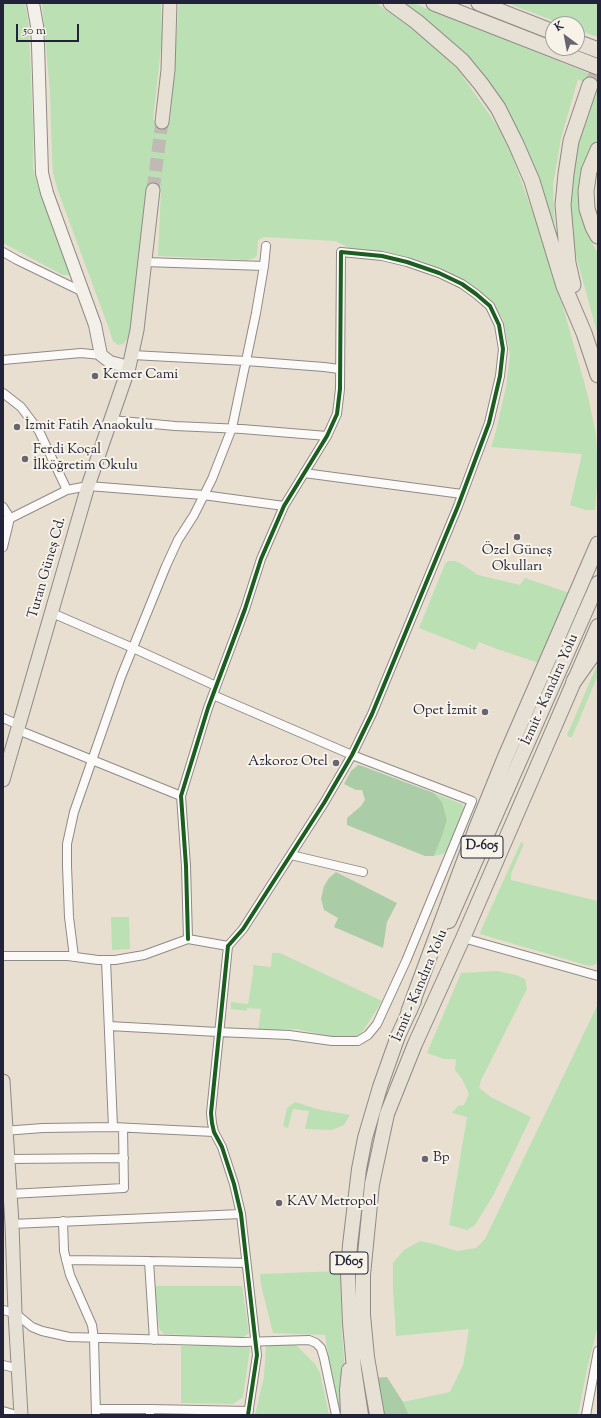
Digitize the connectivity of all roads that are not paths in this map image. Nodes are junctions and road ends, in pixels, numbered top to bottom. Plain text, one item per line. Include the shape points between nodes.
1 (32, 3) edge
2 (170, 3) edge
3 (392, 3) edge
4 (434, 3) edge
5 (479, 3) edge
6 (545, 29) edge
7 (585, 45) edge
8 (598, 50) edge
9 (598, 67) edge
10 (590, 85) tunnel mouth
11 (162, 122) tunnel mouth
12 (598, 150) edge
13 (153, 190) tunnel mouth
14 (598, 236) edge
15 (266, 246) dead end
16 (3, 252) edge
17 (145, 262) junction
18 (264, 266) junction
19 (83, 292) junction
20 (584, 333) junction
21 (101, 355) junction
22 (3, 360) edge
23 (130, 361) junction
24 (246, 361) junction
25 (339, 369) junction
26 (598, 375) edge
27 (3, 394) edge
28 (111, 420) junction
29 (232, 428) junction
30 (327, 436) junction
31 (304, 473) junction
32 (88, 486) junction
33 (67, 490) junction
34 (462, 494) junction
35 (204, 495) junction
36 (284, 506) junction
37 (3, 507) edge
38 (7, 520) edge
39 (598, 544) edge
40 (3, 547) edge
41 (598, 583) edge
42 (52, 613) junction
43 (598, 626) edge
44 (598, 642) edge
45 (133, 648) junction
46 (574, 681) junction
47 (216, 686) junction
48 (213, 695) junction
49 (3, 718) edge
50 (18, 727) junction
51 (352, 756) junction
52 (93, 761) junction
53 (3, 780) edge
54 (181, 796) junction
55 (291, 855) junction
56 (363, 872) dead end
57 (463, 938) junction
58 (188, 939) junction
59 (228, 946) junction
60 (3, 956) edge
61 (74, 957) junction
62 (106, 960) junction
63 (598, 976) edge
64 (409, 1011) junction
65 (109, 1026) junction
66 (218, 1032) junction
67 (3, 1081) edge
68 (372, 1113) joint
69 (114, 1127) junction
70 (123, 1128) junction
71 (4, 1131) edge
72 (214, 1132) junction
73 (124, 1158) junction
74 (8, 1159) junction
75 (376, 1167) joint
76 (10, 1194) junction
77 (241, 1214) junction
78 (63, 1221) junction
79 (12, 1224) junction
80 (66, 1260) junction
81 (149, 1260) junction
82 (246, 1263) junction
83 (9, 1312) edge
84 (94, 1339) junction
85 (154, 1340) junction
86 (256, 1342) junction
87 (352, 1346) junction
88 (598, 1351) edge
89 (3, 1365) edge
90 (19, 1369) junction
91 (374, 1396) junction
92 (3, 1412) edge
93 (96, 1412) edge
94 (150, 1412) edge
95 (248, 1413) edge
96 (16, 1415) edge
97 (21, 1415) edge
98 (336, 1415) edge
99 (348, 1415) edge
100 (361, 1415) edge
101 (377, 1415) edge
102 (384, 1415) edge
103 (586, 1415) edge

1 - 19 main road via 37,26 42,173
2 - 11 main road via 169,56
3 - 20 highway via 462,61 498,108 532,180 564,286
4 - 9 highway
5 - 6 highway
7 - 8 highway
10 - 20 highway via 571,141 563,205 568,263
12 - 14 highway via 589,171 586,191 587,209 592,227
13 - 17 main road, Turan Güneş Cd.
15 - 18 street
16 - 19 street
17 - 18 street
17 - 23 main road, Turan Güneş Cd. via 137,330
18 - 24 street
19 - 21 main road via 95,325
20 - 26 highway
21 - 22 street via 81,353
21 - 23 main road via 110,362
23 - 24 street
23 - 28 main road, Turan Güneş Cd.
24 - 25 street
24 - 29 street
25 - 30 street via 337,414
25 - 34 street via 341,252 382,256 439,273 462,284 490,306 499,324 503,349 500,376 489,423
27 - 33 street via 21,407 39,430
28 - 29 street
28 - 32 main road, Turan Güneş Cd.
29 - 30 street
29 - 35 street
30 - 31 street
31 - 34 street
31 - 36 street
32 - 33 street
32 - 35 street
32 - 42 main road, Turan Güneş Cd.
33 - 38 street
34 - 51 street via 393,664
35 - 36 street
35 - 45 street via 178,540
36 - 47 street via 261,559
37 - 38 street
38 - 40 street
39 - 64 highway via 476,827
41 - 64 highway, İzmit - Kandıra Yolu / D-605
42 - 45 street
42 - 50 main road, Turan Güneş Cd.
43 - 46 highway, İzmit - Kandıra Yolu / D-605
44 - 46 highway
45 - 47 street
45 - 52 street
46 - 57 highway, İzmit - Kandıra Yolu / D-605
47 - 48 street
48 - 51 street
48 - 54 street
49 - 50 street
50 - 52 street
50 - 53 main road, Turan Güneş Cd.
51 - 55 street
51 - 66 street via 472,801 377,1024 368,1035 358,1041 347,1042 289,1034
52 - 54 street
52 - 61 street via 74,812 67,844 69,917
54 - 58 street
55 - 56 street
55 - 59 street via 243,929
57 - 63 street
57 - 75 highway, İzmit - Kandıra Yolu / D-605 via 414,1044 387,1114
58 - 59 street
58 - 62 street via 144,955
59 - 66 street
60 - 61 street
61 - 62 street
62 - 65 street
64 - 68 highway, İzmit - Kandıra Yolu / D-605
65 - 66 street
65 - 69 street
66 - 72 street via 211,1113
67 - 71 main road
68 - 87 highway, İzmit - Kandıra Yolu / D605 via 359,1168 350,1245 348,1274
69 - 70 street
69 - 71 street
70 - 72 street
70 - 73 street
71 - 74 main road
72 - 77 street via 222,1146
73 - 74 street
73 - 76 street via 124,1188
74 - 76 main road
75 - 91 highway, İzmit - Kandıra Yolu / D605 via 363,1275 366,1357
76 - 79 main road
77 - 78 street
77 - 82 street
78 - 79 street
78 - 80 street
79 - 83 main road
80 - 81 street
80 - 84 street via 70,1275 90,1318
81 - 82 street
81 - 85 street
82 - 86 street
83 - 84 street via 42,1331
83 - 90 main road
84 - 85 street
84 - 93 street
85 - 86 street
86 - 95 street via 257,1355
86 - 98 street via 308,1340 316,1343 321,1348 324,1358
87 - 99 highway via 347,1390
87 - 100 highway, İzmit - Kandıra Yolu / D605
88 - 103 street
89 - 90 street
90 - 97 main road
91 - 101 highway, İzmit - Kandıra Yolu / D605
91 - 102 highway
92 - 96 street
93 - 94 street
94 - 95 street

